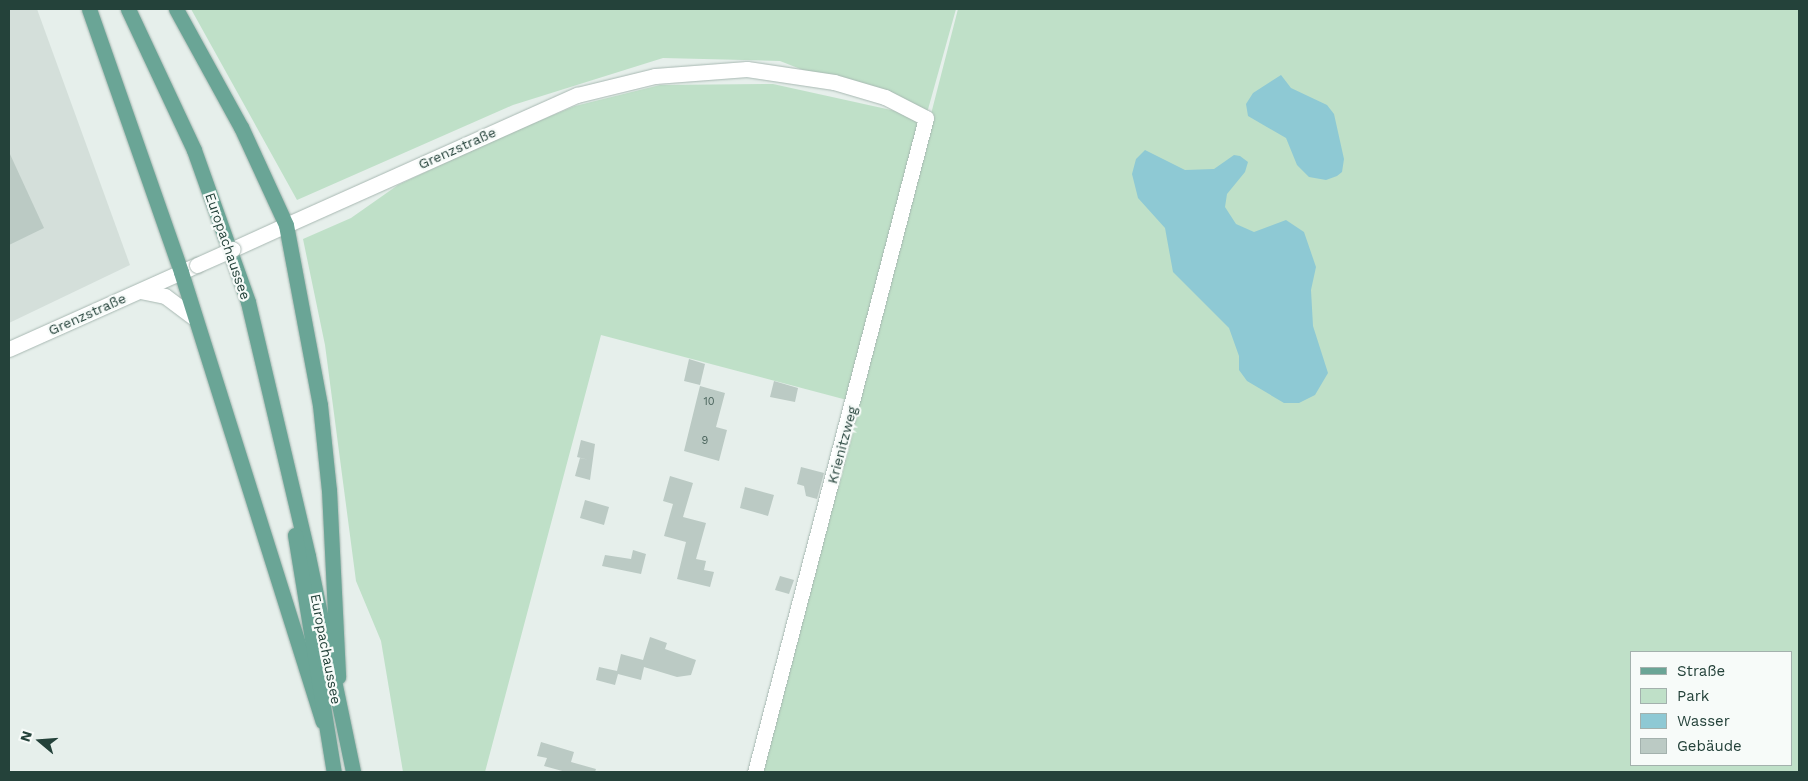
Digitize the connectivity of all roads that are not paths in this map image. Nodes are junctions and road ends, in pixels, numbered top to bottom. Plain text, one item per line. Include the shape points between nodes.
1 (89, 9) edge
2 (128, 9) edge
3 (176, 9) edge
4 (926, 118) joint
5 (286, 225) junction
6 (181, 272) junction
7 (140, 291) junction
8 (193, 317) junction
9 (9, 349) edge
10 (291, 496) junction
11 (339, 711) junction
12 (323, 721) junction
13 (334, 772) edge
14 (353, 772) edge
15 (755, 772) edge

1 - 6 main road
2 - 10 main road, Europachaussee via 194,150 245,293
3 - 5 main road via 241,127
4 - 5 street, Grenzstraße via 885,97 834,82 747,70 655,76 577,95
4 - 15 street, Krienitzweg
5 - 6 street, Grenzstraße, bridge
5 - 11 main road via 320,405 330,490
6 - 7 street, Grenzstraße
6 - 8 main road
7 - 8 street via 165,296
7 - 9 street, Grenzstraße
8 - 12 main road
10 - 11 main road, Europachaussee via 308,556
10 - 12 main road, Europachaussee via 297,559
11 - 14 main road, Europachaussee
12 - 13 main road, Europachaussee

